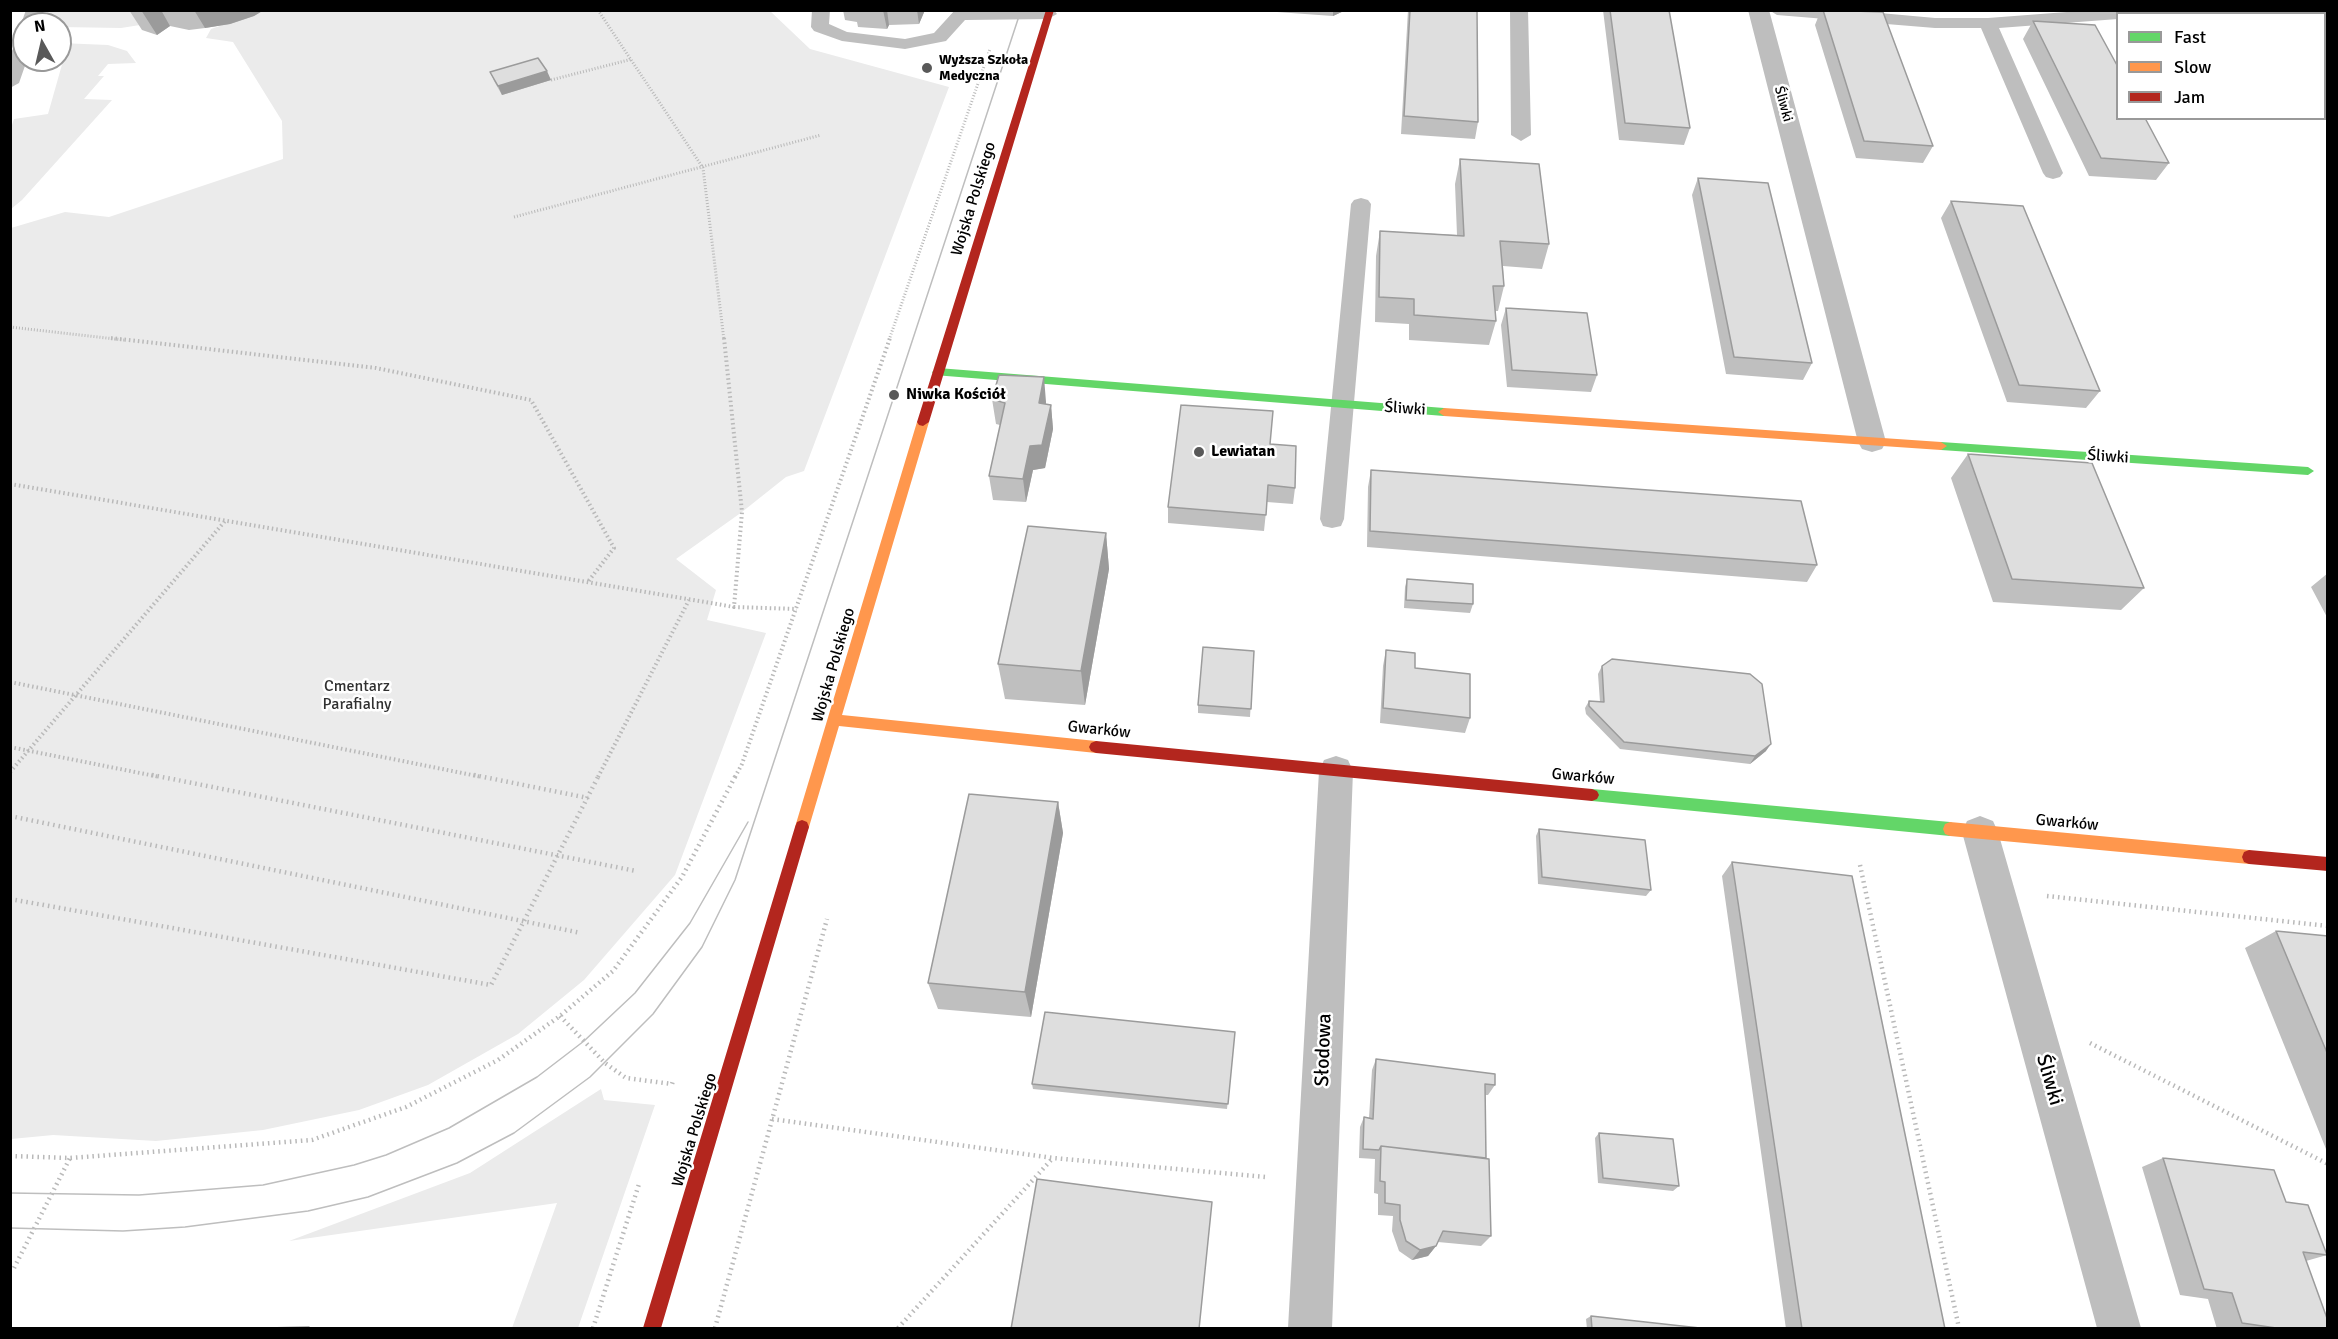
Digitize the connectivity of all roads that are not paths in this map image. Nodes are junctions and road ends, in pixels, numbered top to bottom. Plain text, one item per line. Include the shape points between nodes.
1 (820, 10) edge
2 (1519, 10) edge
3 (1758, 10) edge
4 (1777, 10) edge
5 (2167, 10) edge
6 (2145, 12) edge
7 (964, 13) edge
8 (1049, 13) edge
9 (2116, 14) edge
10 (1988, 23) junction
11 (1521, 135) dead end
12 (2053, 173) dead end
13 (1361, 204) dead end
14 (938, 372) junction
15 (1342, 404) junction
16 (1872, 442) junction
17 (2308, 471) dead end
18 (1332, 519) dead end
19 (835, 720) junction
20 (1336, 771) junction
21 (1980, 832) junction
22 (2328, 864) edge
23 (652, 1329) edge
24 (1311, 1329) edge
25 (2119, 1329) edge

1 - 7 lane via 820,27 842,36 905,45 940,37
2 - 11 lane
3 - 16 street, Śliwki
4 - 10 lane via 1935,23
5 - 6 lane
7 - 8 lane
8 - 14 street, Wojska Polskiego
9 - 10 lane
10 - 12 lane
13 - 15 lane
14 - 15 street, Śliwki
14 - 19 street, Wojska Polskiego
15 - 16 street, Śliwki
15 - 18 lane
16 - 17 street, Śliwki
19 - 20 street, Gwarków
19 - 23 street, Wojska Polskiego
20 - 21 street, Gwarków
20 - 24 street, Słodowa
21 - 22 street, Gwarków
21 - 25 street, Śliwki

